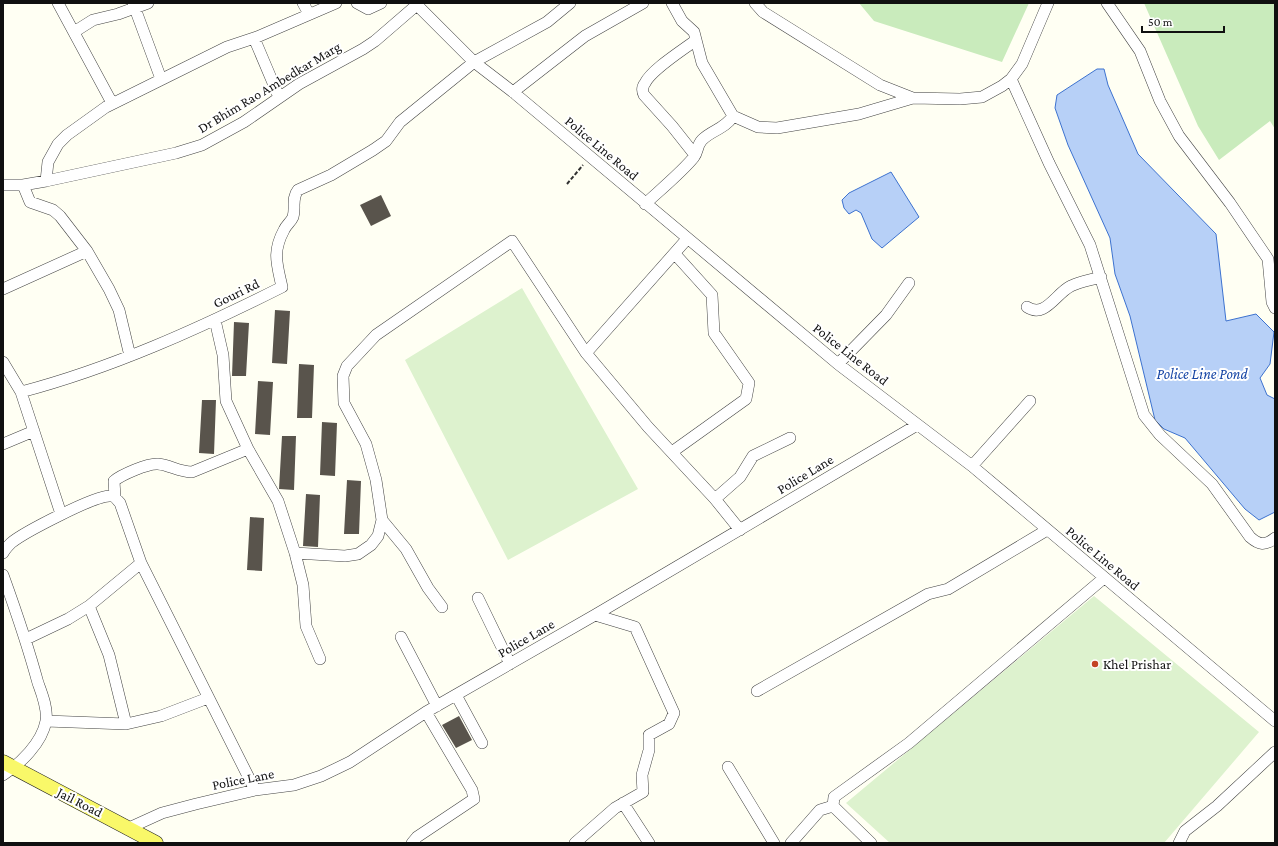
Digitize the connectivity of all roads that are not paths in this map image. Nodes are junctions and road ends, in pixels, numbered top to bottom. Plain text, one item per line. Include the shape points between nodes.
1 (58, 3) edge
2 (148, 3) edge
3 (303, 3) edge
4 (336, 3) edge
5 (357, 3) edge
6 (381, 3) edge
7 (417, 3) edge
8 (570, 3) edge
9 (643, 3) edge
10 (672, 3) edge
11 (755, 3) edge
12 (1048, 3) edge
13 (1107, 3) edge
14 (135, 6) edge
15 (309, 14) junction
16 (74, 32) junction
17 (254, 38) junction
18 (696, 40) junction
19 (474, 62) junction
20 (161, 79) junction
21 (1010, 79) junction
22 (513, 92) junction
23 (279, 97) junction
24 (913, 98) junction
25 (112, 103) junction
26 (733, 116) junction
27 (695, 156) junction
28 (46, 181) junction
29 (3, 185) edge
30 (23, 185) junction
31 (645, 204) junction
32 (687, 239) junction
33 (87, 251) junction
34 (675, 254) junction
35 (1101, 277) junction
36 (909, 282) dead end
37 (3, 289) edge
38 (1027, 307) dead end
39 (1275, 308) edge
40 (216, 320) junction
41 (586, 353) junction
42 (130, 356) junction
43 (3, 362) edge
44 (838, 364) junction
45 (21, 392) junction
46 (1030, 401) dead end
47 (917, 425) junction
48 (34, 431) junction
49 (790, 438) dead end
50 (3, 444) edge
51 (248, 449) junction
52 (672, 452) junction
53 (972, 466) junction
54 (115, 497) junction
55 (715, 499) junction
56 (61, 514) junction
57 (382, 520) junction
58 (740, 530) junction
59 (1047, 530) junction
60 (1275, 539) edge
61 (3, 553) edge
62 (295, 553) junction
63 (141, 563) junction
64 (3, 575) edge
65 (1104, 578) junction
66 (478, 598) dead end
67 (89, 606) junction
68 (442, 608) dead end
69 (595, 615) junction
70 (401, 637) dead end
71 (26, 639) junction
72 (320, 659) dead end
73 (510, 664) junction
74 (757, 691) dead end
75 (456, 695) junction
76 (208, 698) junction
77 (437, 706) junction
78 (426, 712) junction
79 (46, 721) junction
80 (1275, 721) edge
81 (126, 724) junction
82 (482, 742) dead end
83 (1275, 752) edge
84 (728, 767) dead end
85 (6, 768) edge
86 (256, 790) junction
87 (623, 803) junction
88 (833, 806) junction
89 (130, 828) junction
90 (156, 843) edge
91 (412, 843) edge
92 (575, 843) edge
93 (650, 843) edge
94 (774, 843) edge
95 (791, 843) edge
96 (871, 843) edge
97 (1179, 843) edge

1 - 16 street
2 - 14 street
3 - 15 street
4 - 15 street
5 - 6 street via 368,9
7 - 19 street, Police Line Road
7 - 23 street, Dr Bhim Rao Ambedkar Marg via 375,41
8 - 19 street via 547,22
9 - 22 street via 585,36
10 - 18 street via 682,21 694,32
11 - 24 street via 763,12 868,80
12 - 21 street via 1022,64
13 - 39 street via 1140,51 1160,101 1179,136 1230,203 1268,259 1272,302
14 - 16 street via 93,20
14 - 20 street
15 - 17 street
16 - 25 street
17 - 20 street via 227,47
17 - 23 street
18 - 26 street via 702,63
18 - 27 street via 650,76 642,91
19 - 22 street, Police Line Road
19 - 40 street, Gouri Rd via 400,122 386,141 331,175 298,190 294,195 294,215 277,245 275,258 282,287
20 - 25 street
21 - 24 street via 982,96 960,99
21 - 35 street via 1090,245
22 - 31 street, Police Line Road
23 - 28 street, Dr Bhim Rao Ambedkar Marg via 244,122 199,146
24 - 26 street via 859,114 778,128 758,127
25 - 28 street via 58,144 48,162
26 - 27 street via 729,123 698,144
27 - 31 street
28 - 30 street, Dr Bhim Rao Ambedkar Marg
29 - 30 street, Dr Bhim Rao Ambedkar Marg
30 - 33 street via 30,202 57,213
31 - 32 street, Police Line Road
32 - 34 street
32 - 44 street, Police Line Road
33 - 37 street
33 - 42 street via 119,310
34 - 41 street
34 - 52 street via 712,295 714,333 750,383 746,399
35 - 38 street via 1069,287 1044,310 1031,310
35 - 60 street via 1144,415 1160,435 1212,484 1256,543 1264,544
36 - 44 street via 886,315
40 - 42 street, Gouri Rd
40 - 51 street via 223,355 226,401
41 - 52 street
41 - 57 street via 512,241 376,335 347,366 342,376 342,391 347,408 366,444
42 - 45 street, Gouri Rd
43 - 45 street
44 - 47 street, Police Line Road
45 - 48 street
46 - 53 street
47 - 53 street, Police Line Road
47 - 58 street, Police Lane
48 - 50 street
48 - 56 street
49 - 55 street via 753,456 740,477
51 - 54 street via 192,472 183,472 161,464 151,465 114,481
51 - 62 street via 278,501
52 - 55 street
53 - 59 street, Police Line Road
54 - 56 street via 102,497
54 - 63 street via 120,503
55 - 58 street
56 - 61 street via 11,543
57 - 62 street via 378,536 371,545 358,554 345,556
57 - 68 street via 406,549
58 - 69 street, Police Lane
59 - 65 street, Police Line Road
59 - 74 street via 948,589 928,594
62 - 72 street via 303,585 306,626
63 - 67 street
63 - 76 street
64 - 71 street
65 - 80 street, Police Line Road
65 - 88 street via 909,743 834,797
66 - 73 street
67 - 71 street
67 - 81 street via 109,655
69 - 73 street, Police Lane
69 - 87 street via 635,627 674,713 669,724 649,735 649,750 642,774 643,792
70 - 77 street
71 - 79 street via 44,703
73 - 75 street, Police Lane
75 - 77 street, Police Lane
75 - 82 street
76 - 81 street via 160,716
76 - 86 street
77 - 78 street, Police Lane
78 - 86 street, Police Lane via 350,762 321,776 294,785
78 - 91 street via 472,790 474,799
79 - 81 street
79 - 85 street via 34,746
83 - 97 street via 1218,806 1185,831
84 - 94 street
85 - 89 main road, Jail Road
86 - 89 street, Police Lane via 169,812
87 - 92 street
87 - 93 street
88 - 95 street via 820,810
88 - 96 street
89 - 90 main road, Jail Road

